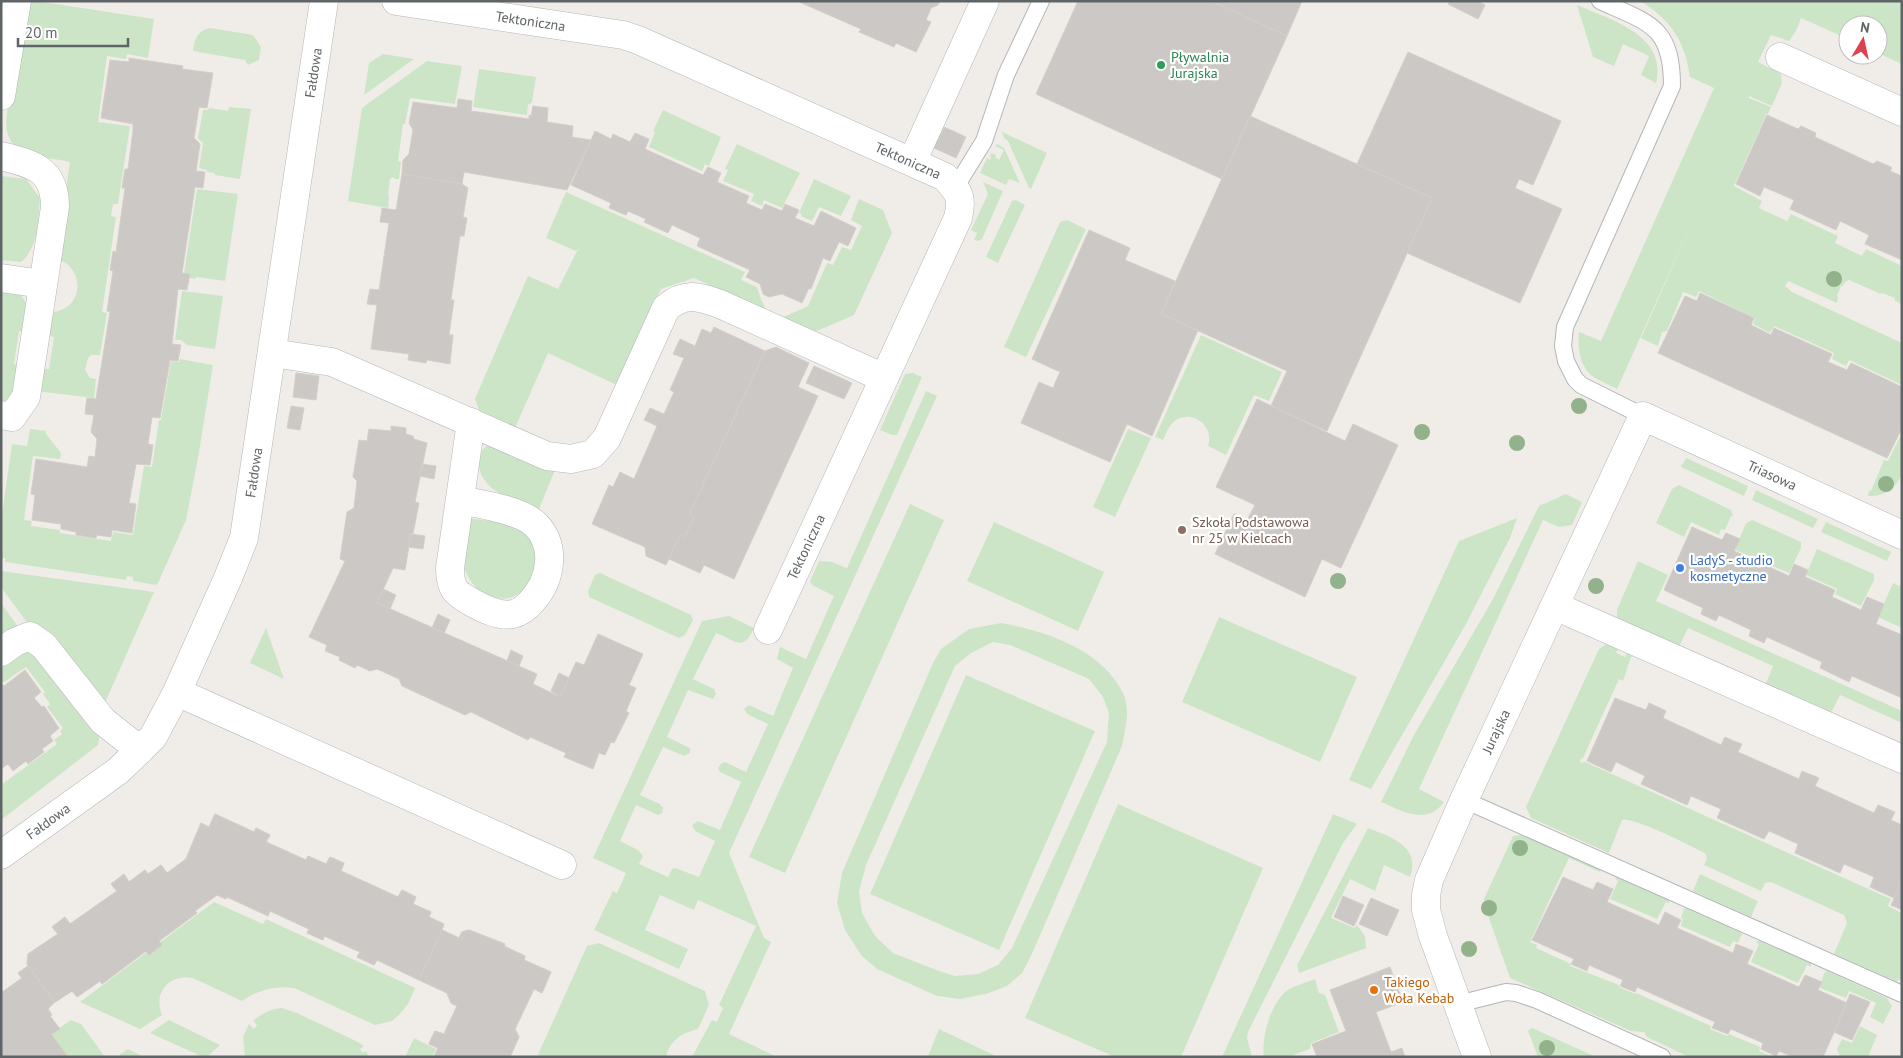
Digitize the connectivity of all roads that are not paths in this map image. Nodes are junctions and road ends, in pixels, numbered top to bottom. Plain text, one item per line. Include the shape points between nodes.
1 (17, 1) edge
2 (324, 1) edge
3 (985, 1) edge
4 (1041, 1) edge
5 (1600, 1) edge
6 (409, 2) edge
7 (1780, 57) dead end
8 (1, 96) edge
9 (1902, 112) edge
10 (1, 156) edge
11 (912, 162) junction
12 (954, 188) junction
13 (1, 278) edge
14 (42, 284) junction
15 (272, 353) junction
16 (884, 378) junction
17 (1, 415) edge
18 (1643, 416) junction
19 (471, 422) junction
20 (460, 500) junction
21 (1900, 531) edge
22 (1555, 606) junction
23 (768, 630) dead end
24 (1, 652) edge
25 (177, 692) junction
26 (140, 750) junction
27 (1902, 759) edge
28 (1464, 800) junction
29 (1, 855) edge
30 (562, 865) dead end
31 (1902, 994) edge
32 (1458, 1004) junction
33 (1477, 1057) edge
34 (1662, 1057) edge

1 - 8 street
2 - 15 street, Fałdowa
3 - 11 street
4 - 12 lane via 1006,75 984,142
5 - 18 lane via 1648,23 1667,44 1672,86 1565,327 1564,346 1570,372 1581,385
6 - 11 street, Tektoniczna via 623,35
7 - 9 street
10 - 14 street via 35,167 52,183 55,207
11 - 12 street, Tektoniczna via 945,177
12 - 16 street, Tektoniczna via 961,202 958,218
13 - 14 street
14 - 17 street via 26,397 12,417
15 - 19 street via 332,362
15 - 25 street, Fałdowa via 244,538
16 - 19 street via 720,304 697,296 677,298 666,308 607,438 593,454 571,459 547,456
16 - 23 street, Tektoniczna
18 - 21 street, Triasowa
18 - 22 street, Jurajska
19 - 20 street
20 - 20 street via 450,583 460,596 494,613 513,614 526,608 546,582 550,567 544,537 536,524 517,514
22 - 27 street
22 - 28 street, Jurajska
24 - 26 street via 30,636 44,646 103,721
25 - 26 street, Fałdowa via 153,737
25 - 30 street
26 - 29 street, Fałdowa via 118,771
28 - 31 lane
28 - 32 street, Jurajska via 1429,880 1426,902 1434,936
32 - 33 street, Jurajska
32 - 34 lane via 1506,992 1516,993

